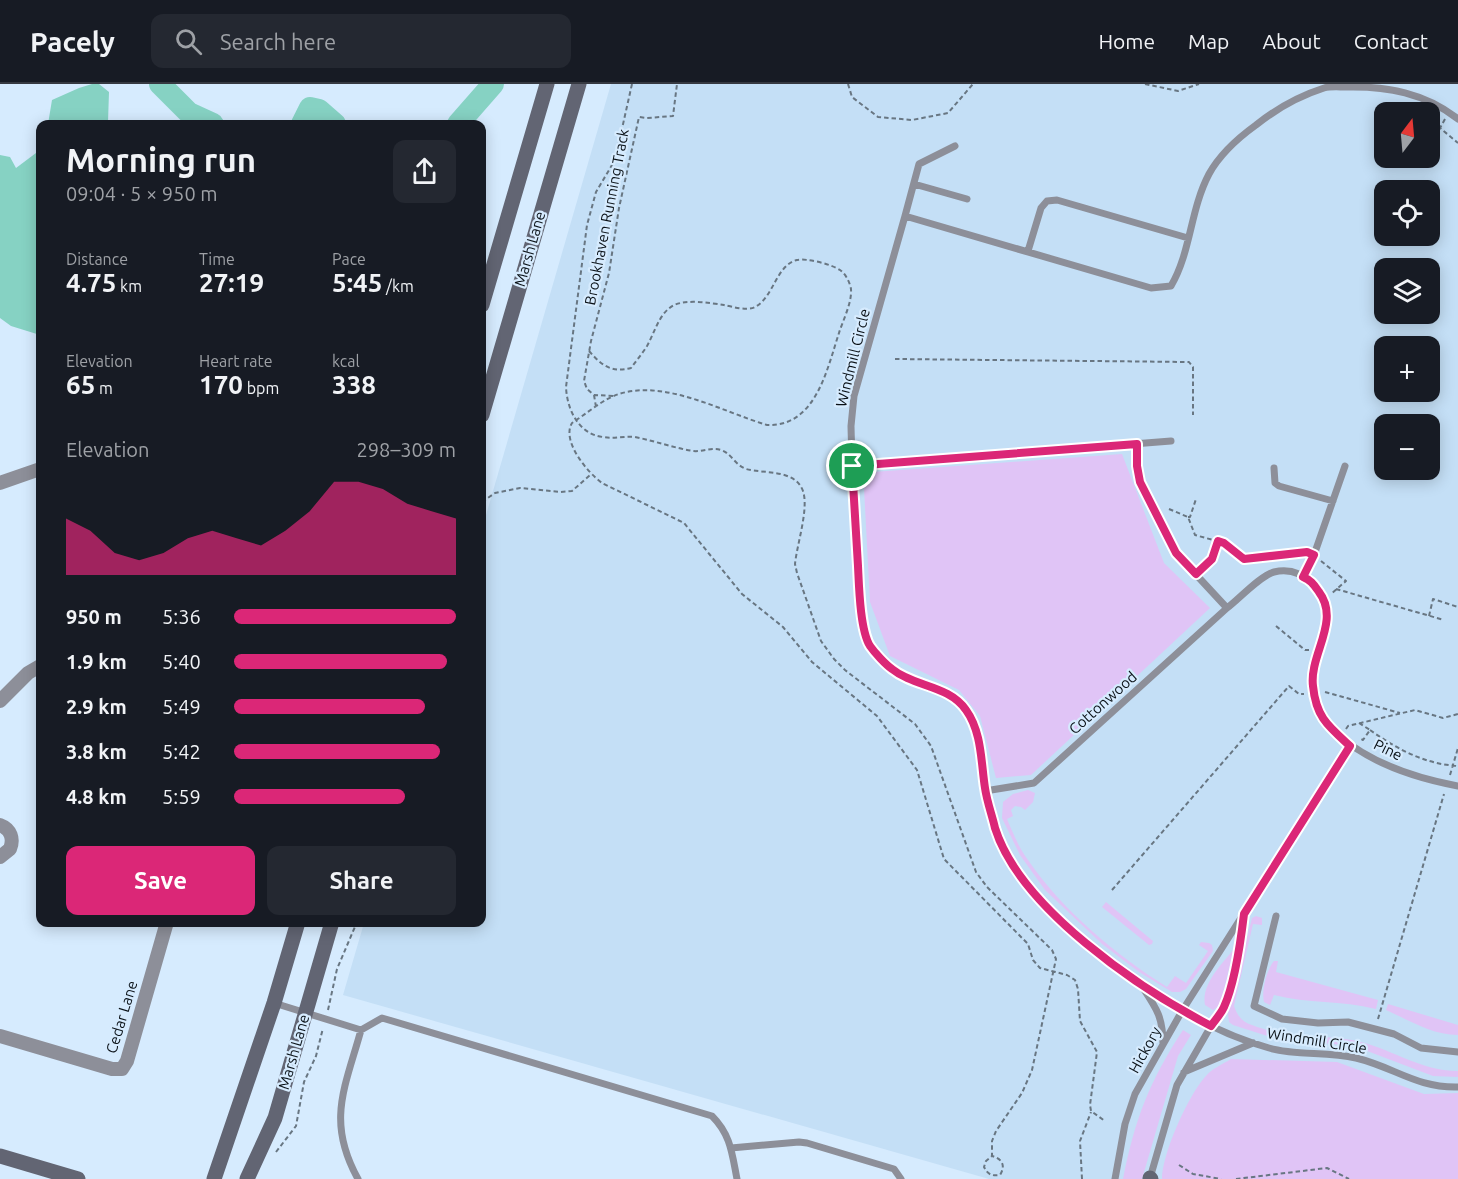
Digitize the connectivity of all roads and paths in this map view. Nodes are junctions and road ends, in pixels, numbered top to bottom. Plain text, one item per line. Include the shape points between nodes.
1 (548, 84) edge
2 (579, 84) edge
3 (632, 84) edge
4 (677, 84) edge
5 (848, 84) edge
6 (974, 84) edge
7 (1145, 84) edge
8 (1199, 84) edge
9 (1440, 116) edge
10 (1458, 119) edge
11 (1440, 128) edge
12 (1440, 128) edge
13 (1458, 143) edge
14 (955, 146) dead end
15 (914, 184) junction
16 (967, 199) dead end
17 (905, 216) junction
18 (1188, 238) junction
19 (1028, 251) junction
20 (486, 292) edge
21 (589, 351) junction
22 (895, 358) dead end
23 (619, 394) junction
24 (594, 395) junction
25 (486, 400) edge
26 (597, 407) junction
27 (1193, 415) dead end
28 (576, 420) junction
29 (1171, 441) dead end
30 (1137, 444) junction
31 (852, 466) junction
32 (1345, 466) dead end
33 (1274, 468) dead end
34 (36, 470) edge
35 (590, 475) junction
36 (0, 483) edge
37 (486, 499) edge
38 (1196, 499) dead end
39 (1333, 501) junction
40 (1169, 509) dead end
41 (1188, 517) junction
42 (1218, 541) junction
43 (1314, 555) junction
44 (1196, 574) junction
45 (1303, 577) junction
46 (1336, 589) dead end
47 (1458, 606) edge
48 (1227, 608) junction
49 (1429, 616) junction
50 (1444, 620) dead end
51 (1276, 626) dead end
52 (1320, 649) junction
53 (36, 668) edge
54 (1314, 693) junction
55 (0, 701) edge
56 (1400, 713) junction
57 (1458, 714) edge
58 (1359, 723) junction
59 (1344, 728) dead end
60 (1370, 730) junction
61 (1354, 735) dead end
62 (1350, 746) junction
63 (1458, 748) edge
64 (1453, 766) junction
65 (1458, 766) edge
66 (1448, 784) junction
67 (1458, 786) edge
68 (985, 791) junction
69 (0, 825) edge
70 (0, 857) edge
71 (1112, 890) dead end
72 (1244, 914) junction
73 (1276, 916) dead end
74 (167, 927) edge
75 (297, 927) edge
76 (331, 927) edge
77 (355, 927) edge
78 (1055, 972) junction
79 (1140, 983) junction
80 (274, 1003) junction
81 (1182, 1011) junction
82 (306, 1012) junction
83 (326, 1019) junction
84 (1211, 1026) junction
85 (1375, 1029) junction
86 (361, 1030) junction
87 (0, 1036) edge
88 (1254, 1043) junction
89 (1163, 1045) junction
90 (1458, 1052) edge
91 (1184, 1072) junction
92 (1458, 1087) edge
93 (1092, 1111) junction
94 (1105, 1120) dead end
95 (731, 1148) junction
96 (0, 1156) edge
97 (274, 1156) dead end
98 (992, 1156) junction
99 (1179, 1165) dead end
100 (1000, 1174) junction
101 (78, 1179) edge
102 (214, 1179) edge
103 (247, 1179) edge
104 (358, 1179) edge
105 (737, 1179) edge
106 (902, 1179) edge
107 (1005, 1179) edge
108 (1082, 1179) edge
109 (1115, 1179) edge
110 (1150, 1179) edge
111 (1221, 1179) edge
112 (1236, 1179) edge
113 (1349, 1179) edge

1 - 20 main road, Marsh Lane
2 - 25 main road, Marsh Lane
3 - 28 path via 615,160 596,192 587,225 566,387 569,409
4 - 21 path, Brookhaven Running Track via 673,116 639,117 636,122 609,273
5 - 6 path via 852,97 878,117 912,120 948,113
7 - 8 path via 1178,91
9 - 11 path via 1445,119
10 - 18 lane via 1431,101 1375,86 1326,88 1279,107 1235,141 1210,174
12 - 13 path
14 - 15 lane, Windmill Circle via 919,164
15 - 16 lane
15 - 17 lane, Windmill Circle
17 - 19 lane
17 - 31 lane, Windmill Circle via 854,396
18 - 19 lane via 1171,286 1151,288
18 - 19 lane via 1057,200 1047,201 1041,208
21 - 23 path via 609,368 631,368 661,317 674,305 710,303 754,308 767,297 786,265 795,260 809,260 840,270 847,278 851,290 848,306 820,389 806,409 792,419 780,425 767,424 681,395 648,390
21 - 24 path, Brookhaven Running Track via 584,381
22 - 27 path via 1189,362 1194,367
23 - 24 path
23 - 26 path
24 - 26 path, Brookhaven Running Track
26 - 28 path
28 - 35 path via 568,435
28 - 78 path via 594,436 635,437 696,451 722,450 737,465 792,477 799,483 804,504 795,564 821,640 845,670 923,734 931,746 976,872 1052,950
29 - 30 lane
30 - 31 lane
30 - 44 lane via 1140,482 1176,553
31 - 68 lane, Windmill Circle via 861,611 869,645 892,670 950,694 966,710 977,732
32 - 39 lane
33 - 39 lane via 1275,483 1279,486
34 - 36 street
35 - 37 path via 572,490 520,489 495,493
35 - 78 path via 684,523 742,594 783,627 812,662 877,716 916,771 944,859 1028,944 1040,968
38 - 41 path
39 - 43 lane
40 - 41 path
41 - 42 path via 1195,535
42 - 43 path via 1244,559 1307,552
42 - 44 path via 1212,559
43 - 45 lane
44 - 48 lane
45 - 48 lane via 1289,571 1273,572
45 - 52 lane, Pine via 1323,596 1328,621
46 - 49 path
47 - 49 path via 1433,599
48 - 68 lane, Cottonwood via 1034,783
49 - 50 path
51 - 52 path via 1305,650
52 - 54 lane, Pine via 1312,683
53 - 55 street
54 - 56 path via 1327,692
54 - 62 lane, Pine via 1324,723
54 - 71 path via 1299,694 1289,686
56 - 57 path via 1415,710 1443,718
56 - 58 path
58 - 59 path
58 - 60 path
60 - 61 path via 1363,741
60 - 64 path via 1411,755
62 - 66 lane, Pine via 1389,766
62 - 72 lane, Hickory
63 - 64 path
64 - 65 path
64 - 66 path
66 - 67 lane, Pine
66 - 85 path
68 - 79 lane, Windmill Circle via 996,831 1013,865 1037,898
69 - 70 street via 12,839 10,849
72 - 81 lane, Hickory
72 - 84 lane, Hickory via 1227,998
73 - 85 lane via 1254,1006 1282,1019 1348,1022
74 - 87 street, Cedar Lane via 122,1069
75 - 80 main road
76 - 82 main road, Marsh Lane
77 - 83 path via 337,969
78 - 93 path via 1075,980 1080,1021 1097,1052 1089,1105
78 - 98 path via 1028,1082 996,1131
79 - 81 lane, Windmill Circle
79 - 89 lane via 1160,1013
80 - 82 lane
80 - 102 main road
81 - 84 lane, Windmill Circle
81 - 89 lane, Hickory
82 - 83 lane
82 - 103 main road, Marsh Lane via 275,1118
83 - 86 lane
83 - 97 path via 304,1082 296,1126
84 - 88 lane, Windmill Circle
84 - 91 lane, Hickory
85 - 90 lane via 1421,1048
86 - 95 lane via 382,1018 712,1116
86 - 104 lane via 340,1115 347,1159
88 - 91 lane
88 - 92 lane, Windmill Circle via 1272,1049 1355,1058 1413,1081
89 - 109 lane, Hickory via 1136,1094 1125,1124
91 - 110 lane, Hickory
93 - 94 path
93 - 108 path via 1080,1141
95 - 105 lane
95 - 106 lane via 807,1143 894,1169
96 - 101 main road
98 - 100 path via 1003,1162
98 - 100 path via 984,1167 993,1176
99 - 111 path via 1193,1174
100 - 107 path
112 - 113 path via 1327,1168

